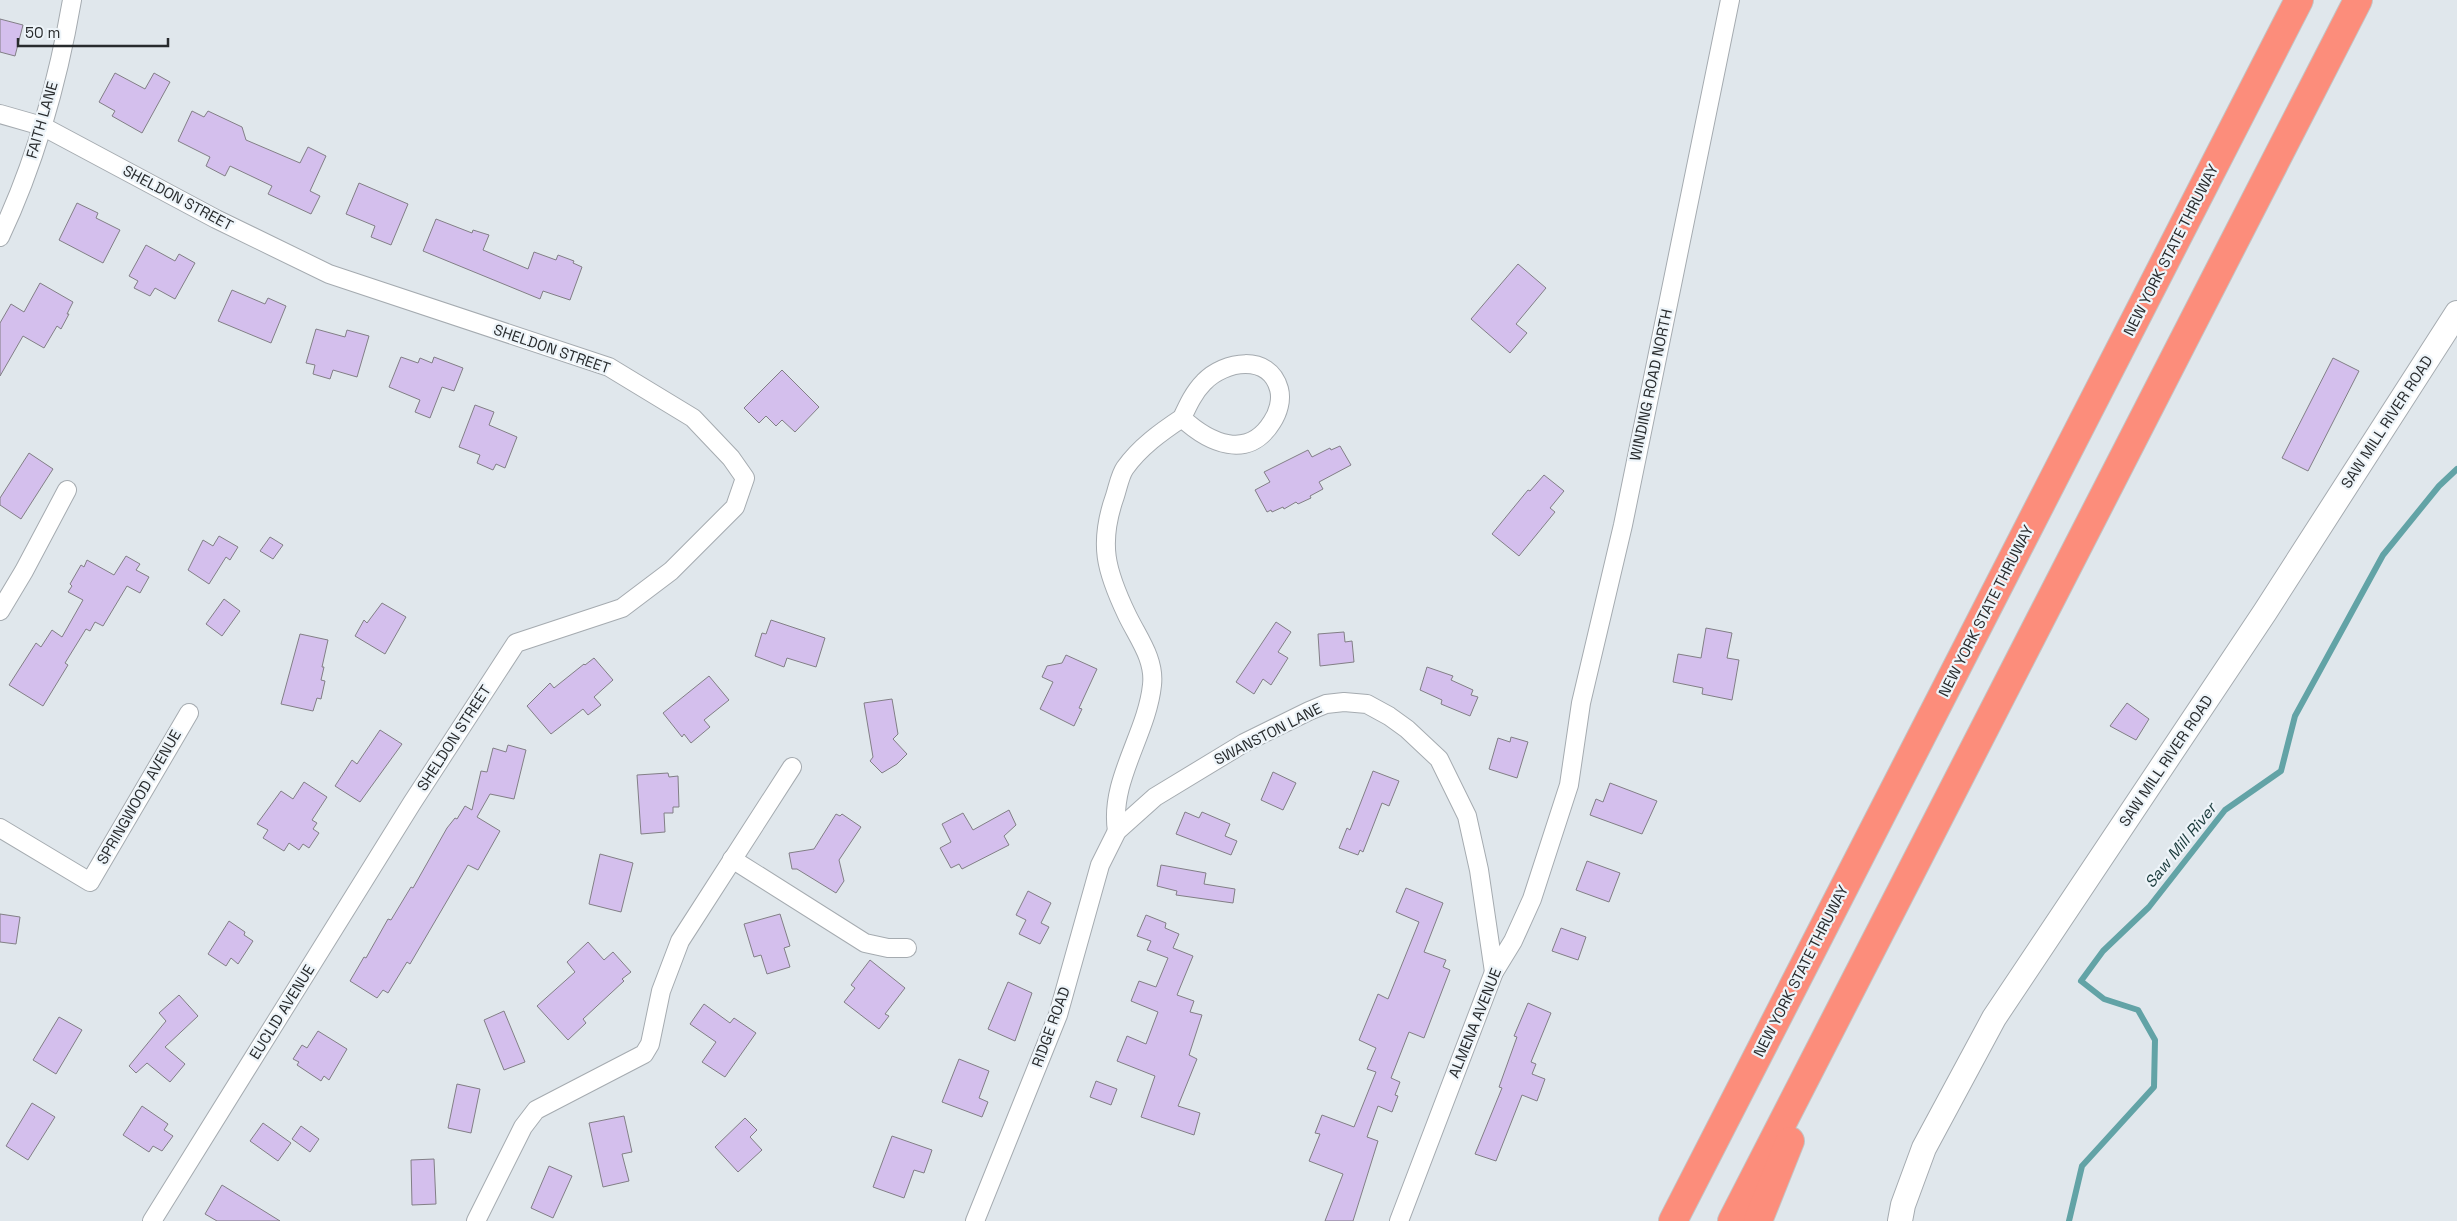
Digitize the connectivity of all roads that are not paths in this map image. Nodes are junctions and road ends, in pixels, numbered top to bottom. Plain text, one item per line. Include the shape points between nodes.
1 (72, 0) edge
2 (1730, 0) edge
3 (2300, 0) edge
4 (2358, 0) edge
5 (0, 114) edge
6 (42, 126) junction
7 (0, 236) edge
8 (2457, 313) edge
9 (1182, 418) junction
10 (66, 490) dead end
11 (0, 611) edge
12 (188, 713) dead end
13 (792, 767) dead end
14 (1572, 770) joint
15 (412, 803) joint
16 (0, 828) edge
17 (1117, 831) junction
18 (732, 858) junction
19 (907, 948) dead end
20 (1494, 972) junction
21 (1855, 981) junction
22 (152, 1221) edge
23 (476, 1221) edge
24 (975, 1221) edge
25 (1399, 1221) edge
26 (1673, 1221) edge
27 (1732, 1221) edge
28 (1758, 1221) edge
29 (1900, 1221) edge

1 - 6 street, FAITH LANE
2 - 14 street, WINDING ROAD NORTH via 1623,525 1580,703
3 - 26 highway, NEW YORK STATE THRUWAY
4 - 21 highway
5 - 6 street, SHELDON STREET
6 - 7 street, FAITH LANE via 20,194
6 - 15 street, SHELDON STREET via 216,219 329,274 609,368 693,418 731,458 745,478 735,507 671,571 622,608 516,643
8 - 29 main road, SAW MILL RIVER ROAD via 2265,612 1994,1018 1924,1148
9 - 9 street via 1197,432 1216,441 1231,445 1248,443 1265,434 1275,418 1280,405 1279,389 1269,373 1255,364 1234,364 1203,382
9 - 17 street via 1150,441 1124,469 1108,514 1104,552 1111,581 1150,658 1152,684 1146,715 1114,814
10 - 11 street
12 - 16 street, SPRINGWOOD AVENUE via 90,882
13 - 18 street
14 - 20 street, ALMENA AVENUE via 1532,899 1513,941
15 - 22 street, EUCLID AVENUE
17 - 20 street, SWANSTON LANE via 1155,797 1244,743 1326,704 1367,704 1407,729 1439,759 1467,816 1479,870
17 - 24 street, RIDGE ROAD via 1100,865 1058,1015
18 - 19 street via 865,943
18 - 23 street via 680,941 644,1054 536,1110 523,1127
20 - 25 street, ALMENA AVENUE
21 - 27 highway
21 - 28 highway

